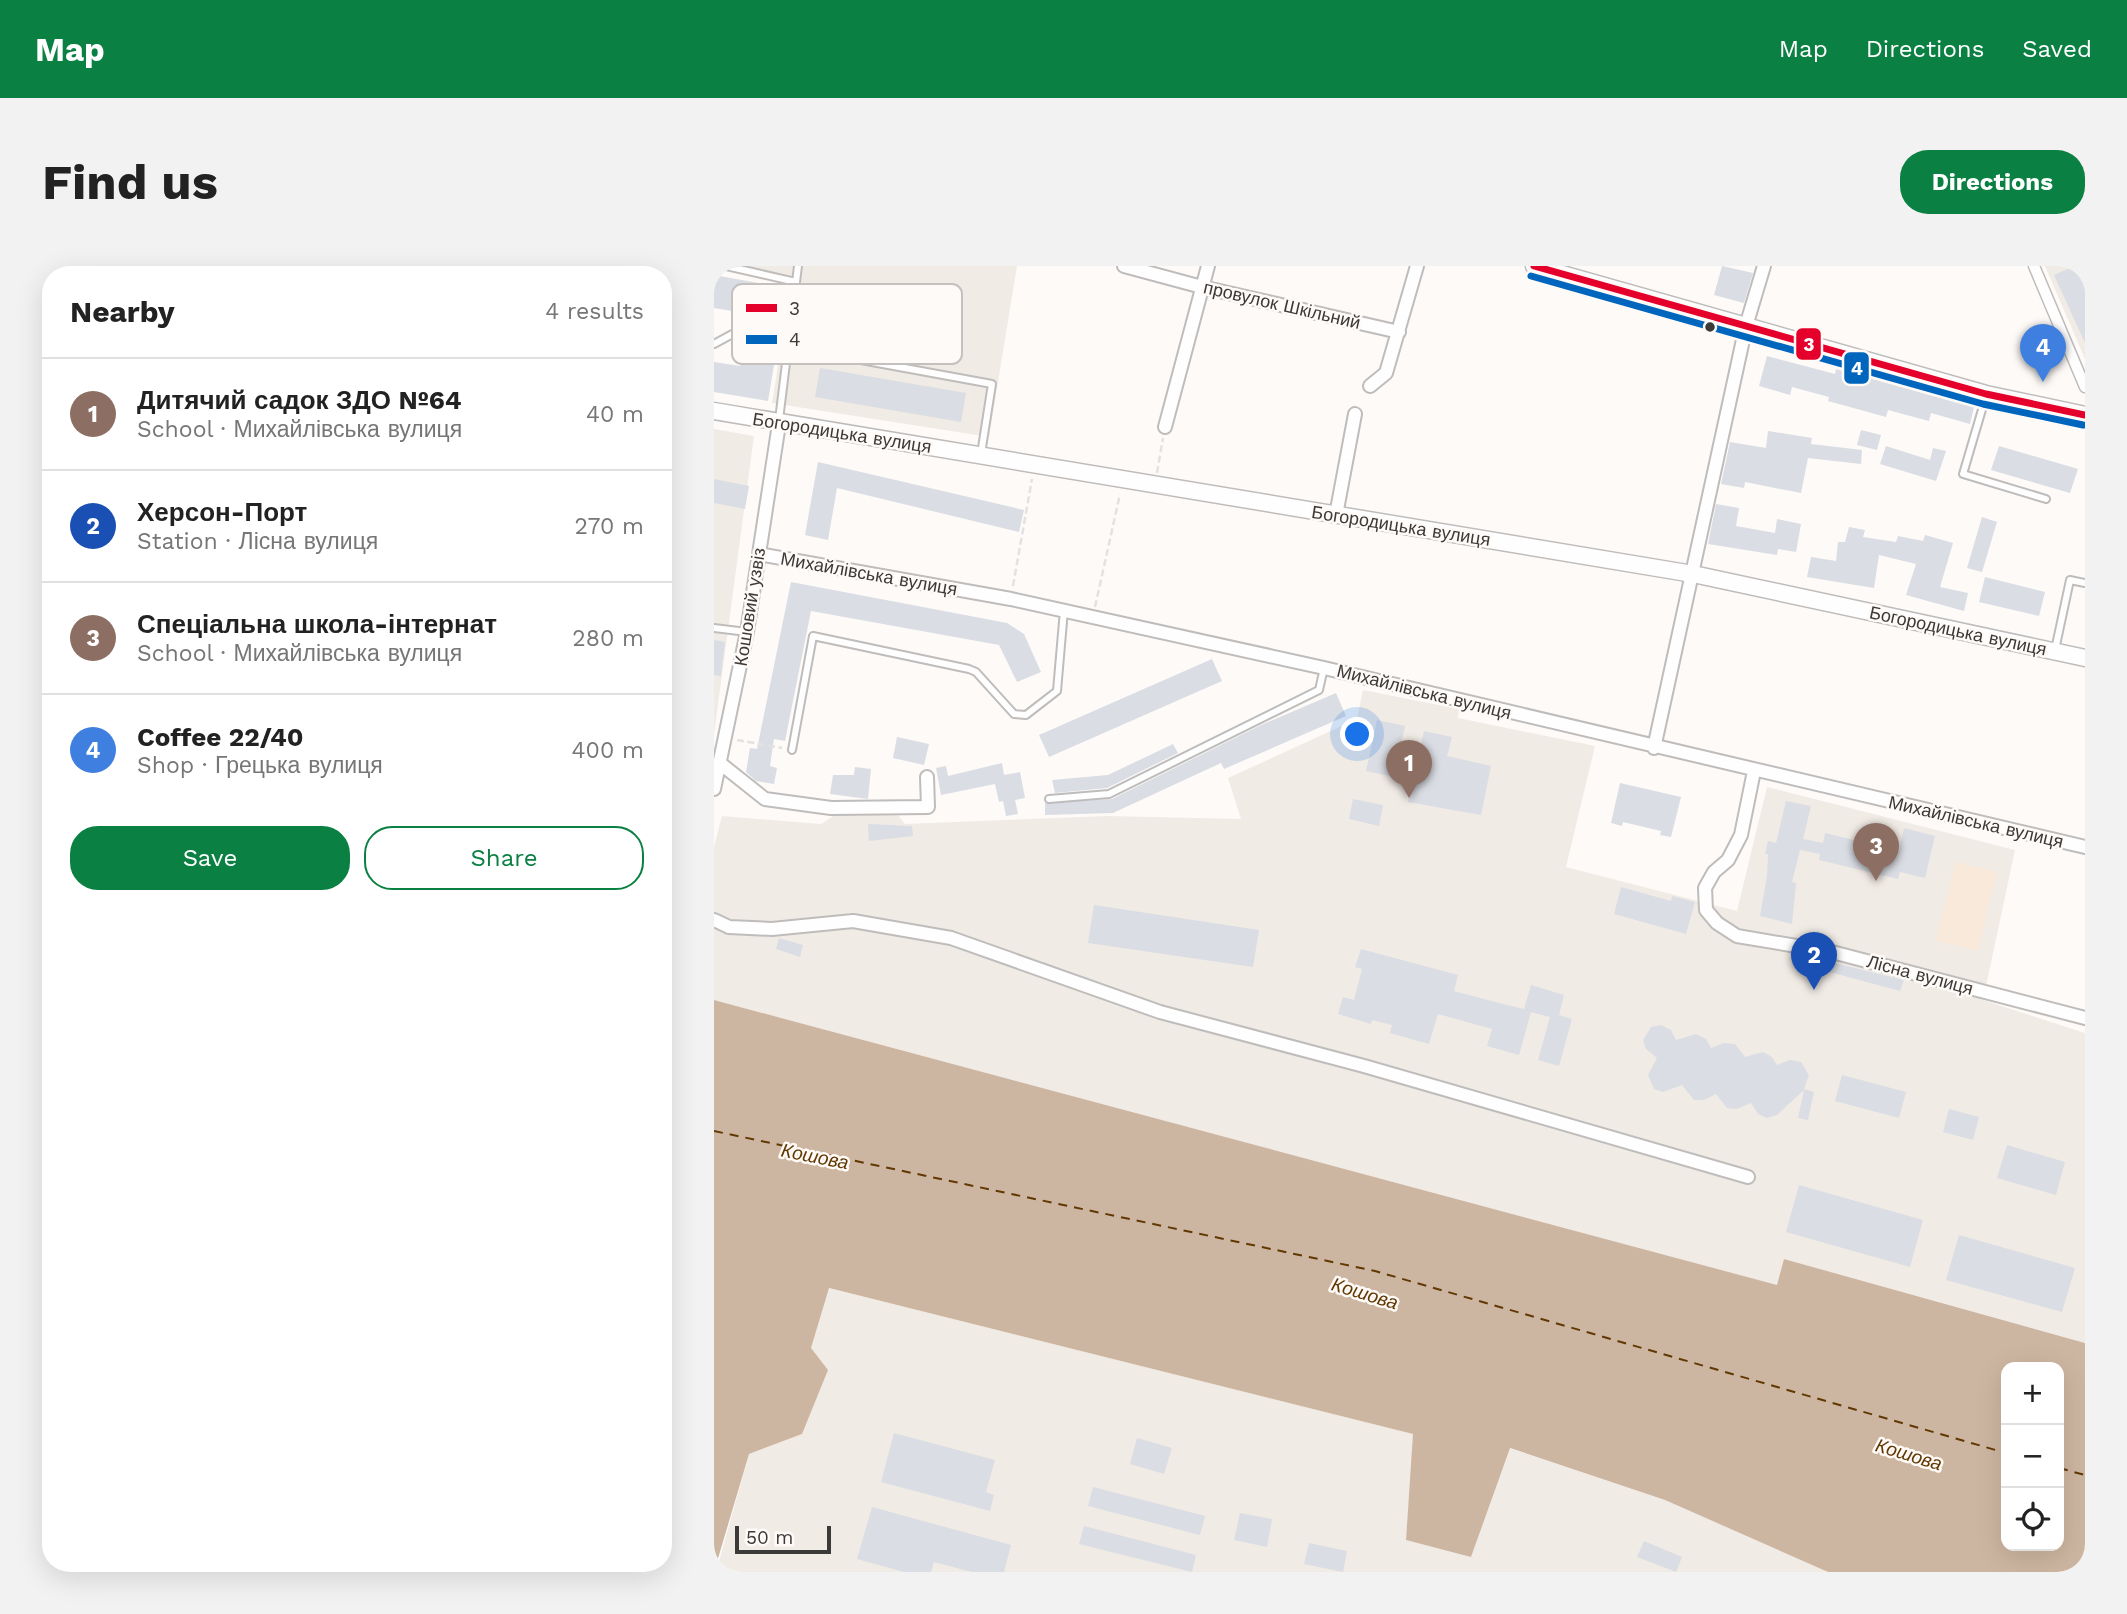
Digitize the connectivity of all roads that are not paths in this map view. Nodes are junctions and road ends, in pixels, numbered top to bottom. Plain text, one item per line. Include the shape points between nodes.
1 (726, 266) edge
2 (798, 266) edge
3 (1124, 266) edge
4 (1208, 266) edge
5 (1417, 266) edge
6 (1534, 266) edge
7 (1764, 266) edge
8 (2034, 266) edge
9 (796, 282) joint
10 (1202, 288) junction
11 (1746, 326) junction
12 (1399, 332) junction
13 (732, 334) edge
14 (714, 344) edge
15 (786, 364) edge
16 (883, 364) edge
17 (1370, 386) dead end
18 (2085, 387) edge
19 (1986, 394) junction
20 (714, 411) edge
21 (1355, 414) dead end
22 (2085, 415) edge
23 (779, 424) junction
24 (1165, 428) road end
25 (981, 456) junction
26 (2046, 499) dead end
27 (1336, 515) junction
28 (759, 554) junction
29 (1693, 574) junction
30 (2085, 583) edge
31 (1064, 610) junction
32 (714, 628) edge
33 (747, 632) junction
34 (2055, 652) junction
35 (2085, 658) edge
36 (1324, 668) junction
37 (1654, 747) junction
38 (792, 750) road end
39 (721, 764) junction
40 (1754, 771) junction
41 (927, 777) dead end
42 (714, 787) edge
43 (1049, 799) dead end
44 (2085, 847) edge
45 (714, 920) edge
46 (2085, 1018) edge
47 (1748, 1177) dead end

1 - 9 lane
2 - 9 lane
3 - 10 street, провулок Шкільний
4 - 10 street
5 - 12 street
6 - 11 street
7 - 11 street
8 - 18 street
10 - 12 street, провулок Шкільний
10 - 24 street
11 - 19 street
11 - 29 street
12 - 17 street via 1386,373
13 - 14 lane
15 - 23 lane
16 - 25 lane via 992,384
19 - 22 street
19 - 26 lane via 1963,474
20 - 23 street, Богородицька вулиця
21 - 27 street
23 - 25 street, Богородицька вулиця
23 - 28 street, Кошовий узвіз
25 - 27 street, Богородицька вулиця
27 - 29 street, Богородицька вулиця
28 - 31 street, Михайлівська вулиця
28 - 33 street, Кошовий узвіз
29 - 34 street, Богородицька вулиця
29 - 37 street
30 - 34 lane via 2070,580
31 - 36 street, Михайлівська вулиця
31 - 38 lane via 1057,691 1020,716 969,669 813,636
32 - 33 lane
33 - 39 street, Кошовий узвіз
34 - 35 street, Богородицька вулиця
36 - 37 street, Михайлівська вулиця
36 - 43 lane via 1319,690 1109,794
37 - 40 street, Михайлівська вулиця
39 - 41 street via 765,799 831,808 928,807
39 - 42 street, Кошовий узвіз
40 - 44 street, Михайлівська вулиця
40 - 46 street, Лісна вулиця via 1741,835 1705,888 1706,910 1717,923 1737,936 1832,952
45 - 47 street via 729,927 772,929 853,921 951,938 1160,1012

